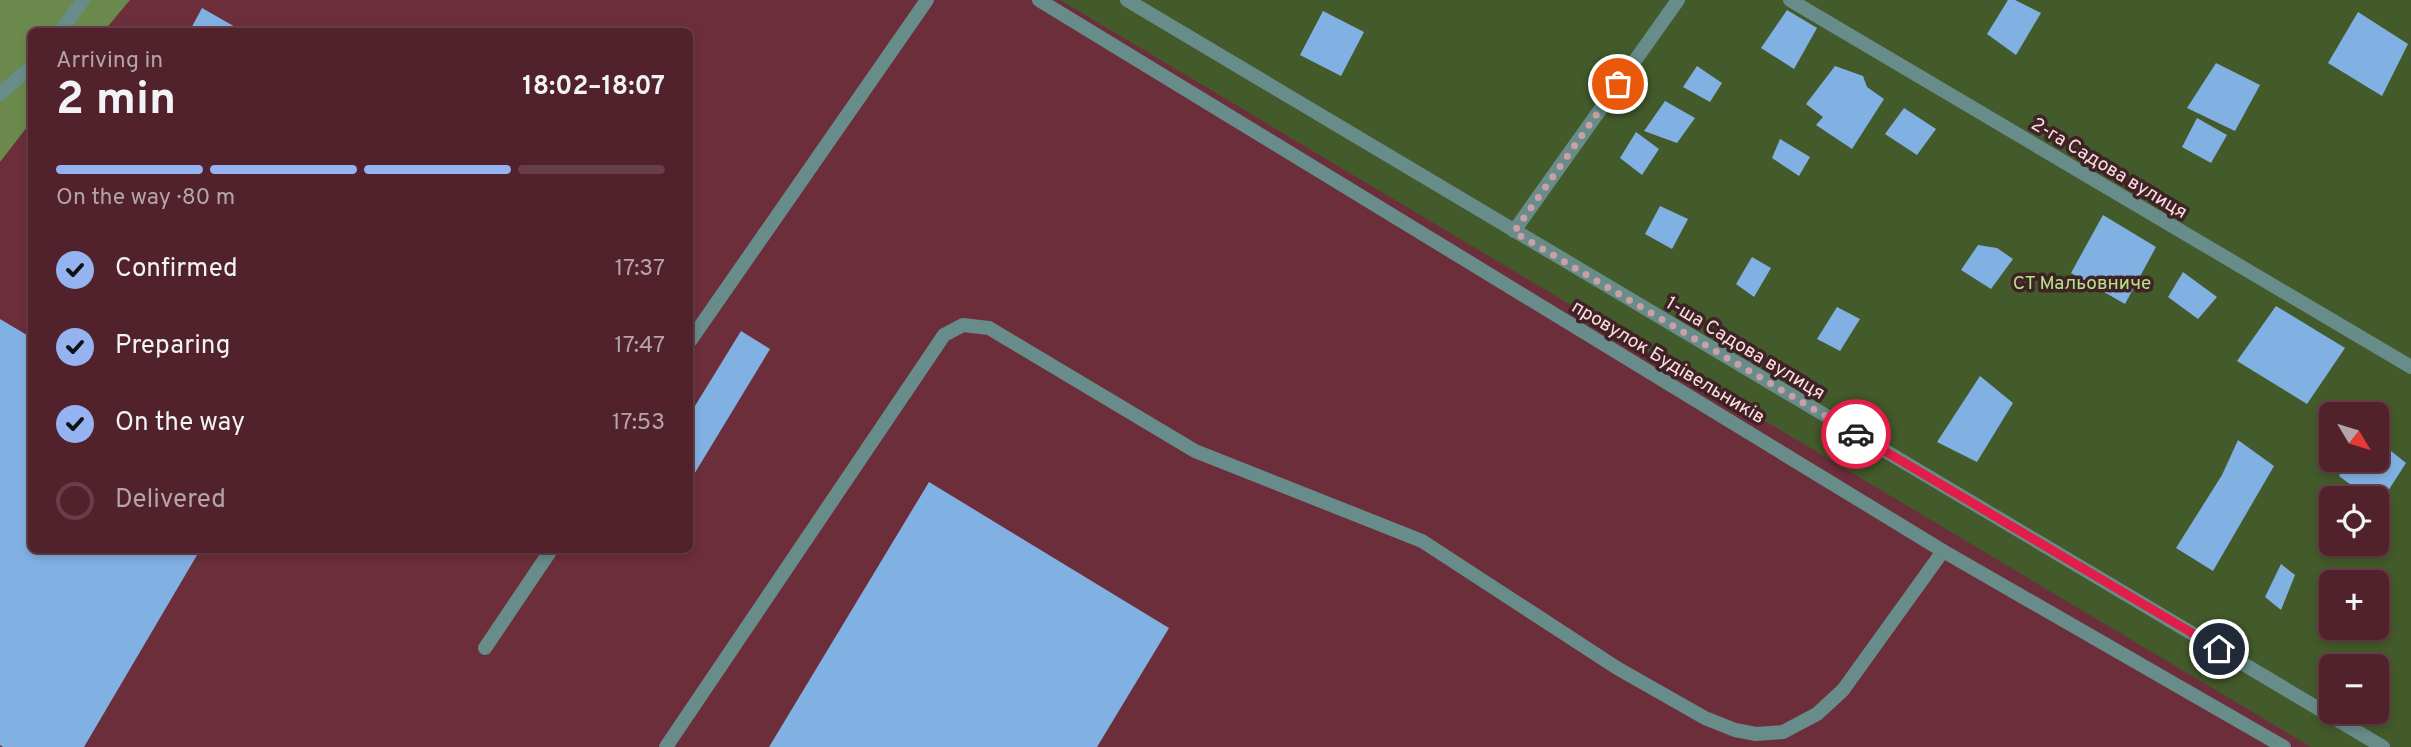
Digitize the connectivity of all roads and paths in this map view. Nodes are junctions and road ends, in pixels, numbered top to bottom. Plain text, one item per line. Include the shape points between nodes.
1 (83, 0) edge
2 (927, 0) edge
3 (1039, 0) edge
4 (1127, 0) edge
5 (1678, 0) edge
6 (1790, 0) edge
7 (63, 28) edge
8 (28, 70) edge
9 (0, 94) edge
10 (1514, 232) junction
11 (693, 337) edge
12 (2411, 367) edge
13 (1943, 551) junction
14 (549, 553) edge
15 (485, 648) dead end
16 (666, 747) edge
17 (2284, 747) edge
18 (2383, 747) edge

1 - 7 street
2 - 11 street
3 - 13 street, провулок Будівельників
4 - 10 street, 1-ша Садова вулиця
5 - 10 street
6 - 12 street, 2-га Садова вулиця
8 - 9 street
10 - 18 street, 1-ша Садова вулиця
13 - 16 street via 1831,702 1783,732 1735,730 1617,668 1422,541 1195,451 989,328 963,325 944,335
13 - 17 street, провулок Будівельників
14 - 15 street

